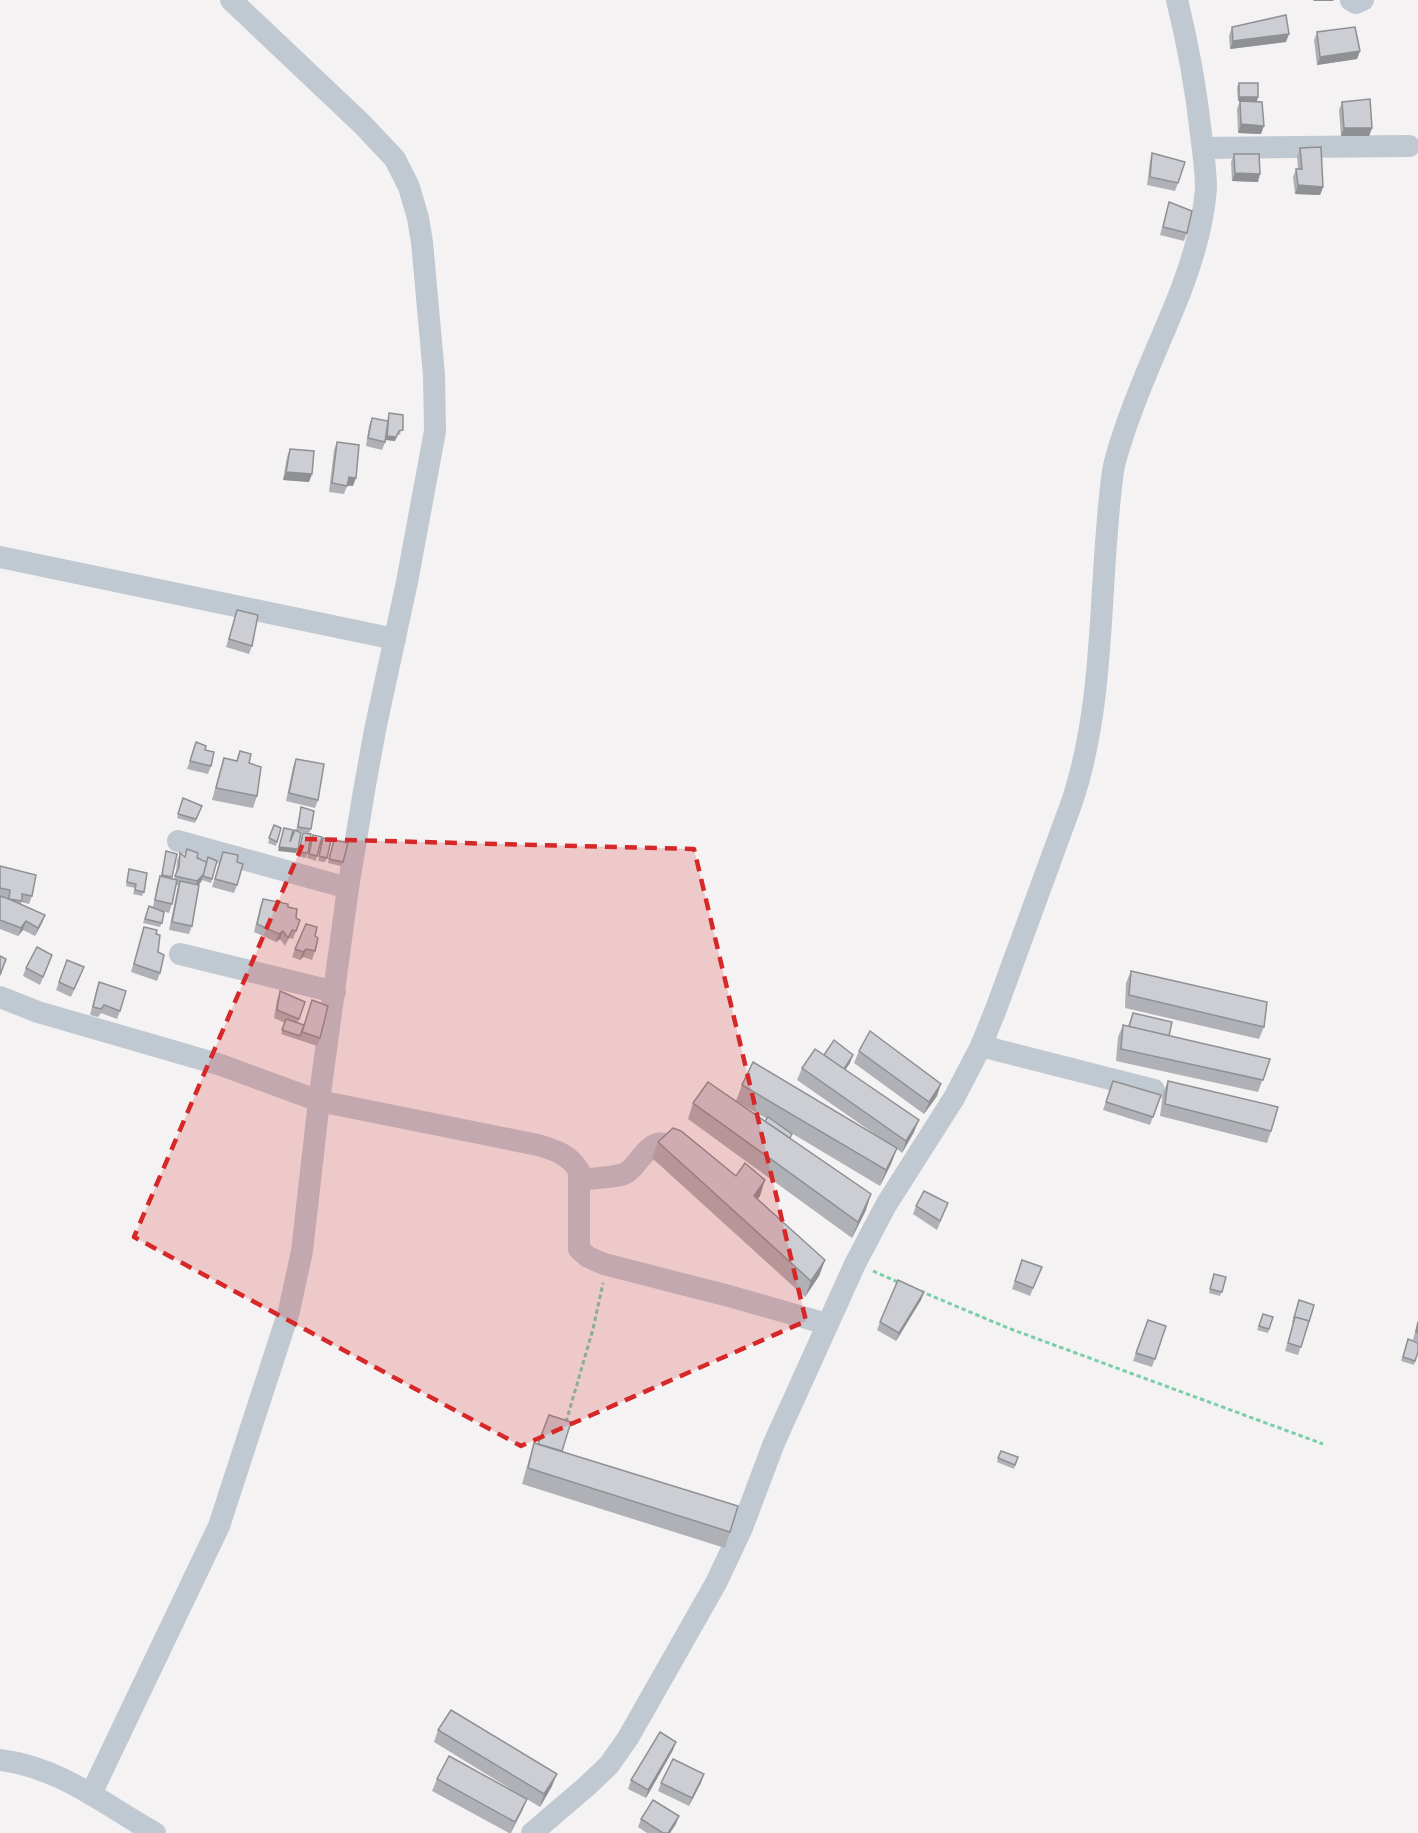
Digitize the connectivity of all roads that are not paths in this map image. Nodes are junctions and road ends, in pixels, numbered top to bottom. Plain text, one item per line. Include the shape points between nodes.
1 (231, 0) edge
2 (1177, 0) edge
3 (1351, 0) edge
4 (1363, 0) edge
5 (1409, 146) dead end
6 (1203, 148) junction
7 (0, 557) edge
8 (395, 639) junction
9 (178, 841) dead end
10 (348, 888) junction
11 (180, 954) dead end
12 (334, 992) junction
13 (0, 997) edge
14 (981, 1046) junction
15 (1154, 1090) edge
16 (319, 1101) junction
17 (702, 1162) edge
18 (580, 1180) junction
19 (827, 1324) junction
20 (0, 1760) edge
21 (91, 1794) junction
22 (155, 1833) edge
23 (532, 1833) edge

1 - 8 street via 382,143 404,175 418,218 434,375 435,431
2 - 6 street
3 - 4 street
5 - 6 street
6 - 14 street via 1205,190 1196,244 1132,406 1113,469 1092,723 1084,764
7 - 8 street
8 - 10 street
9 - 10 street
10 - 12 street
11 - 12 street
12 - 16 street
13 - 16 street via 38,1012 221,1065
14 - 15 street
14 - 19 street via 954,1098 886,1205
16 - 18 street via 538,1145 574,1162
16 - 21 street via 302,1251 289,1311 231,1493 200,1567
17 - 18 street via 664,1143 656,1143 623,1174
18 - 19 street via 579,1248 588,1257
19 - 23 street via 774,1443 742,1528 671,1665 609,1765
20 - 21 street via 45,1771
21 - 22 street

